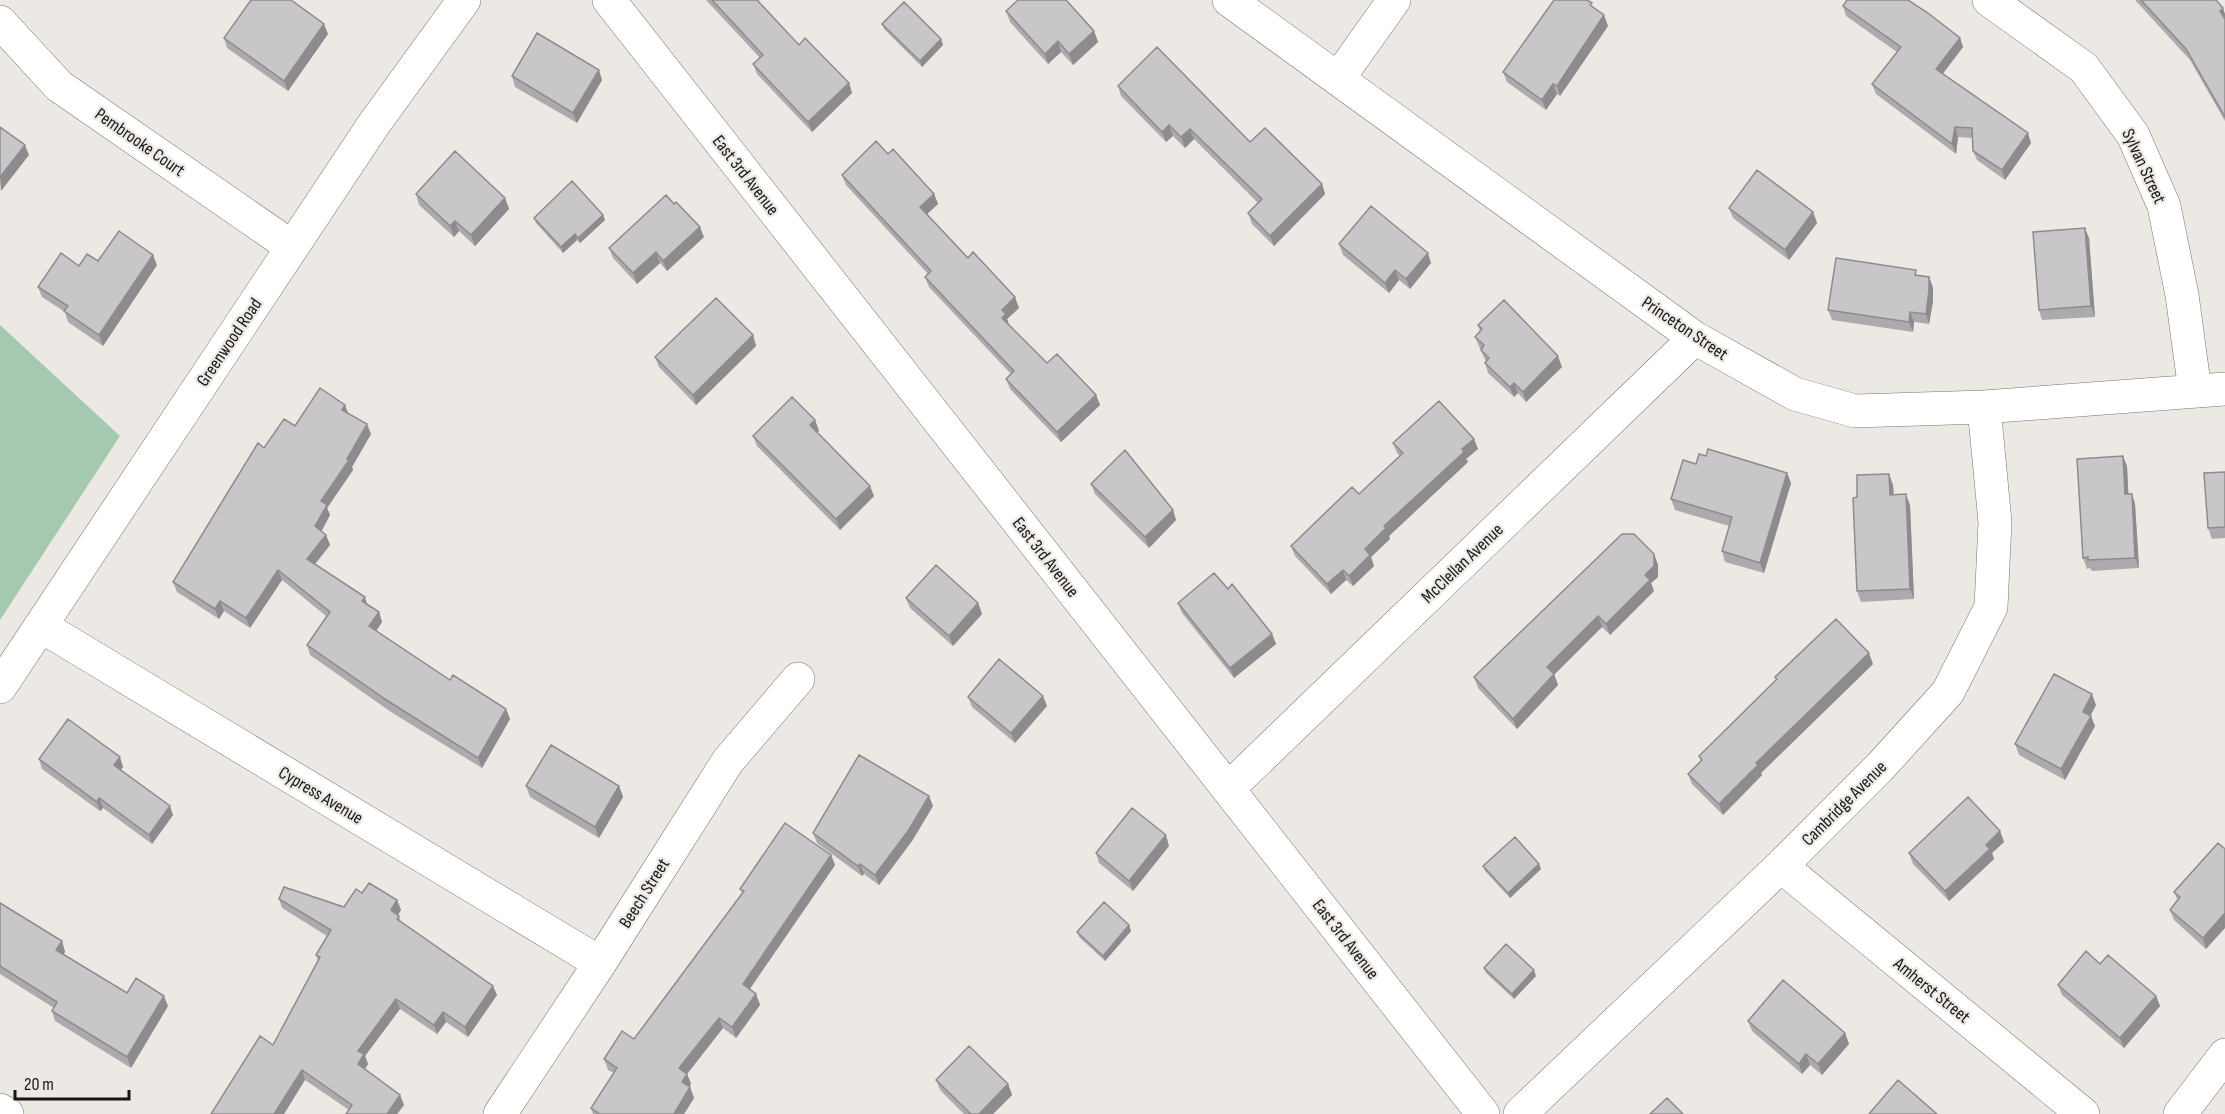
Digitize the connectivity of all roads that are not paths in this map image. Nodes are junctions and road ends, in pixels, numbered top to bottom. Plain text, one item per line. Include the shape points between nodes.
1 (464, 0) edge
2 (609, 0) edge
3 (1229, 0) edge
4 (1394, 0) edge
5 (1989, 0) edge
6 (0, 22) edge
7 (1338, 79) junction
8 (292, 247) junction
9 (1695, 338) junction
10 (2210, 390) edge
11 (1984, 406) junction
12 (41, 626) junction
13 (798, 679) dead end
14 (0, 687) edge
15 (1229, 788) junction
16 (1781, 866) junction
17 (600, 963) junction
18 (2225, 1055) edge
19 (0, 1110) edge
20 (7, 1114) edge
21 (500, 1114) edge
22 (1483, 1114) edge
23 (1520, 1114) edge
24 (2083, 1114) edge
25 (2180, 1114) edge

1 - 8 street, Greenwood Road
2 - 15 street, East 3rd Avenue
3 - 7 street, Princeton Street
4 - 7 street
5 - 10 street, Sylvan Street via 2084,68 2133,135 2164,206 2182,295
6 - 8 street, Pembrooke Court via 59,86
7 - 9 street, Princeton Street
8 - 12 street, Greenwood Road
9 - 11 street, Princeton Street via 1795,394 1855,411
9 - 15 street, McClellan Avenue
10 - 11 street, Princeton Street
11 - 16 street, Cambridge Avenue via 1995,522 1991,607 1948,692
12 - 14 street, Greenwood Road
12 - 17 street, Cypress Avenue
13 - 17 street, Beech Street via 728,761
15 - 22 street, East 3rd Avenue
16 - 23 street, Cambridge Avenue
16 - 24 street, Amherst Street
17 - 21 street, Beech Street
18 - 25 street
19 - 20 street

